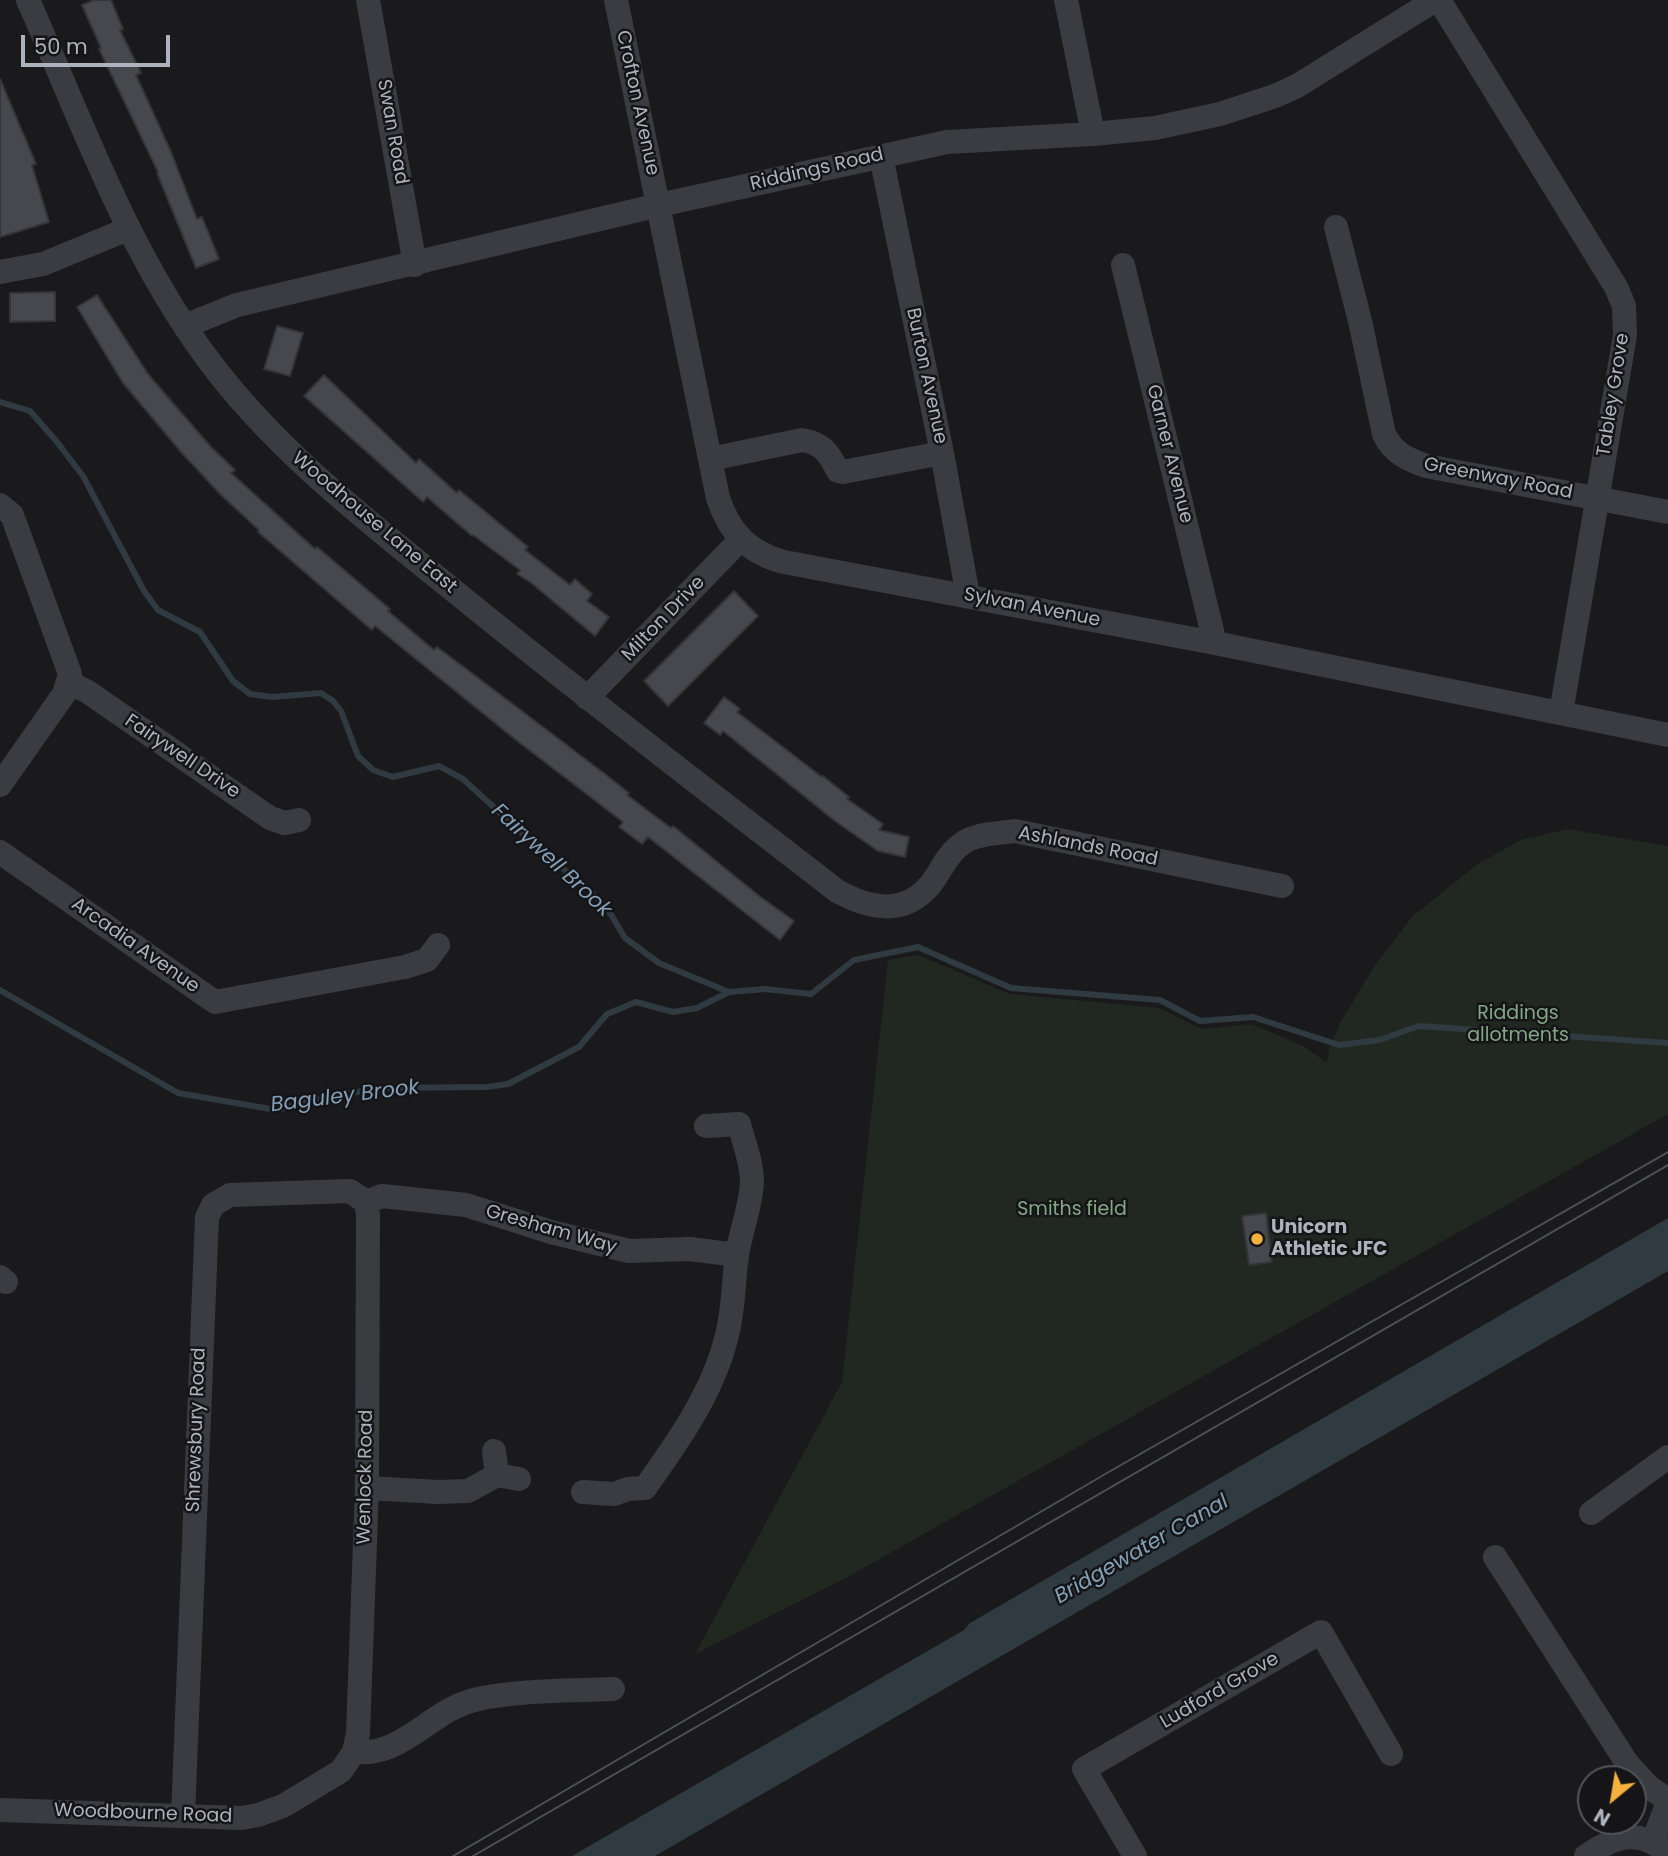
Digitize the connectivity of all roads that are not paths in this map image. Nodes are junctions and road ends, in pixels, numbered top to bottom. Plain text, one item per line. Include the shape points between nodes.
1 (28, 0) edge
2 (368, 0) edge
3 (616, 0) edge
4 (1066, 0) edge
5 (1437, 0) edge
6 (1093, 135) junction
7 (881, 156) junction
8 (659, 205) junction
9 (1336, 227) dead end
10 (128, 229) junction
11 (415, 265) junction
12 (1123, 265) dead end
13 (0, 272) edge
14 (185, 326) junction
15 (942, 453) junction
16 (710, 459) junction
17 (1597, 499) junction
18 (0, 505) edge
19 (1668, 512) edge
20 (741, 539) junction
21 (968, 596) junction
22 (1215, 643) junction
23 (69, 682) junction
24 (587, 698) junction
25 (1561, 713) junction
26 (1668, 735) edge
27 (0, 785) edge
28 (299, 820) dead end
29 (0, 852) edge
30 (1282, 886) dead end
31 (879, 906) joint
32 (438, 945) dead end
33 (706, 1126) dead end
34 (366, 1202) junction
35 (737, 1255) junction
36 (1668, 1457) edge
37 (503, 1468) dead end
38 (367, 1488) junction
39 (583, 1492) dead end
40 (1591, 1513) dead end
41 (1494, 1557) dead end
42 (613, 1689) dead end
43 (354, 1752) junction
44 (1391, 1754) dead end
45 (1654, 1797) edge
46 (0, 1810) edge
47 (183, 1816) junction
48 (1660, 1848) edge
49 (1135, 1856) edge
50 (1587, 1856) edge

1 - 10 street, Woodhouse Lane East
2 - 11 street, Swan Road
3 - 8 street, Crofton Avenue
4 - 6 street
5 - 6 street, Riddings Road via 1275,96 1192,121
5 - 17 street, Tabley Grove via 1621,295 1625,335
6 - 7 street, Riddings Road via 947,142
7 - 8 street, Riddings Road
7 - 15 street, Burton Avenue
8 - 11 street, Riddings Road
8 - 16 street, Sylvan Avenue
9 - 17 street, Greenway Road via 1384,434 1398,454 1426,466
10 - 13 street via 44,264
10 - 14 street, Woodhouse Lane East
11 - 14 street, Riddings Road via 237,305
12 - 22 street, Garner Avenue
14 - 24 street, Woodhouse Lane East via 271,434 414,559
15 - 16 street via 843,472 823,446 802,440
15 - 21 street, Burton Avenue
16 - 20 street, Sylvan Avenue via 724,515
17 - 19 street, Greenway Road
17 - 25 street, Tabley Grove
18 - 23 street via 12,514 68,667
20 - 21 street, Sylvan Avenue via 784,562
20 - 24 street, Milton Drive
21 - 22 street, Sylvan Avenue
22 - 25 street, Sylvan Avenue
23 - 27 street
23 - 28 street, Fairywell Drive via 270,818 285,823
24 - 31 street, Woodhouse Lane East via 837,891 860,903
25 - 26 street, Sylvan Avenue
29 - 32 street, Arcadia Avenue via 215,1002 405,967 427,960
30 - 31 street, Ashlands Road via 1016,831 975,836 958,846 929,887 913,899 897,906
33 - 35 street via 747,1120 752,1182
34 - 35 street, Gresham Way via 382,1196 466,1205 551,1233 629,1251 690,1249
34 - 38 street, Wenlock Road
34 - 47 street, Shrewsbury Road via 350,1191 230,1195 218,1200 207,1217
35 - 39 street via 727,1339 688,1424 641,1494
36 - 40 street
37 - 38 street via 468,1491
38 - 43 street, Wenlock Road
41 - 45 street via 1627,1763
42 - 43 street via 585,1700 498,1696 475,1700 460,1704 397,1745
43 - 47 street, Woodbourne Road via 341,1771 271,1811 242,1818
44 - 49 street, Ludford Grove via 1321,1632 1084,1769
45 - 48 street
46 - 47 street, Woodbourne Road
48 - 50 street via 1640,1838 1619,1837

